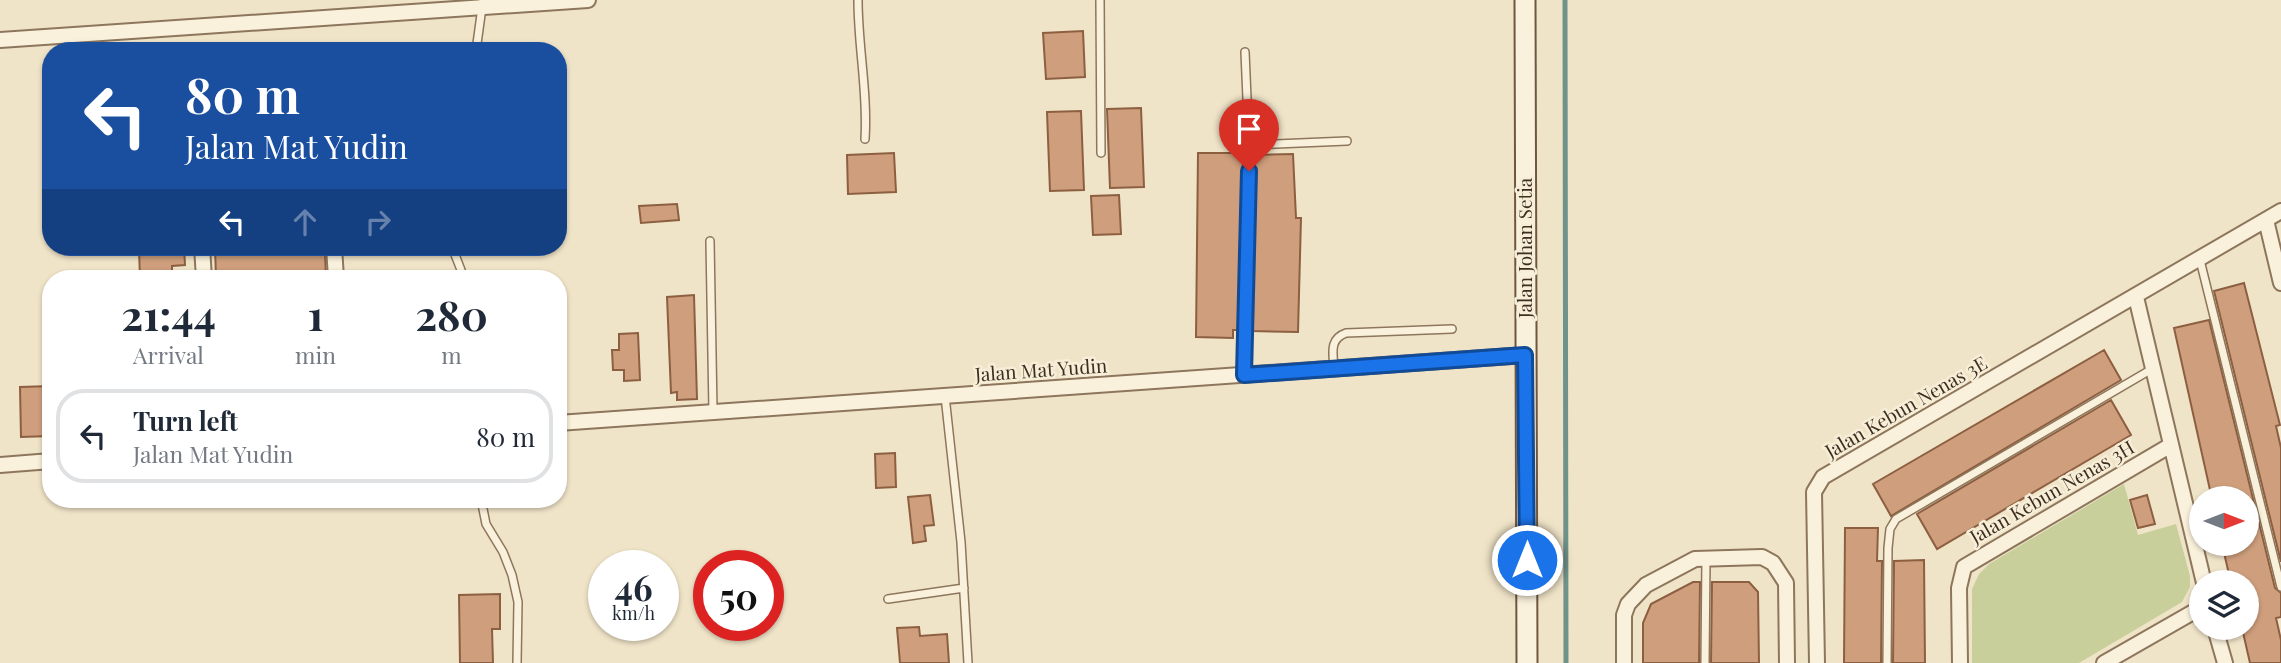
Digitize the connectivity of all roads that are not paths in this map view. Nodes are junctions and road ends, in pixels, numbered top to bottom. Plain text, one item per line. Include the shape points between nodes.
1 (587, 0) edge
2 (859, 0) edge
3 (1100, 0) edge
4 (1525, 0) edge
5 (484, 4) edge
6 (0, 40) edge
7 (478, 42) edge
8 (1245, 52) dead end
9 (865, 139) dead end
10 (1347, 141) dead end
11 (1250, 145) junction
12 (1101, 153) dead end
13 (2281, 211) edge
14 (2266, 220) junction
15 (710, 241) dead end
16 (456, 256) edge
17 (2200, 260) junction
18 (461, 270) dead end
19 (2281, 283) edge
20 (2136, 297) junction
21 (1452, 329) dead end
22 (1525, 355) junction
23 (2153, 368) junction
24 (1334, 369) junction
25 (1244, 375) junction
26 (945, 395) junction
27 (713, 411) junction
28 (567, 422) edge
29 (2171, 445) junction
30 (42, 462) edge
31 (0, 465) edge
32 (483, 508) edge
33 (1706, 558) junction
34 (2201, 570) edge
35 (964, 587) junction
36 (2281, 587) edge
37 (888, 599) dead end
38 (2189, 614) edge
39 (2218, 640) edge
40 (517, 663) edge
41 (968, 663) edge
42 (1527, 663) edge
43 (1624, 663) edge
44 (1705, 663) edge
45 (1787, 663) edge
46 (1817, 663) edge
47 (1887, 663) edge
48 (1960, 663) edge
49 (2104, 663) edge
50 (2225, 663) edge

1 - 5 street
2 - 9 lane
3 - 12 lane
4 - 22 main road, Jalan Johan Setia
5 - 6 street
5 - 7 lane
8 - 11 lane
10 - 11 lane
11 - 25 lane
13 - 14 street
14 - 17 street
14 - 19 street
15 - 27 lane
16 - 18 lane
17 - 20 street
17 - 36 lane
20 - 23 street
20 - 46 street, Jalan Kebun Nenas 3E via 1818,483 1814,499
21 - 24 lane via 1346,333 1334,339
22 - 24 street, Jalan Mat Yudin
22 - 42 main road, Jalan Johan Setia
23 - 29 street
23 - 47 lane via 1896,519 1888,548
24 - 25 street, Jalan Mat Yudin
25 - 26 street, Jalan Mat Yudin
26 - 27 street, Jalan Mat Yudin
26 - 35 lane
27 - 28 street, Jalan Mat Yudin
29 - 34 street
29 - 48 street, Jalan Kebun Nenas 3H via 1964,567 1959,588
30 - 31 street
32 - 40 lane via 518,602
33 - 43 street via 1646,584 1628,604
33 - 44 lane
33 - 45 street via 1762,557 1781,573 1786,583
35 - 37 lane
35 - 41 lane
38 - 49 street
39 - 50 street

